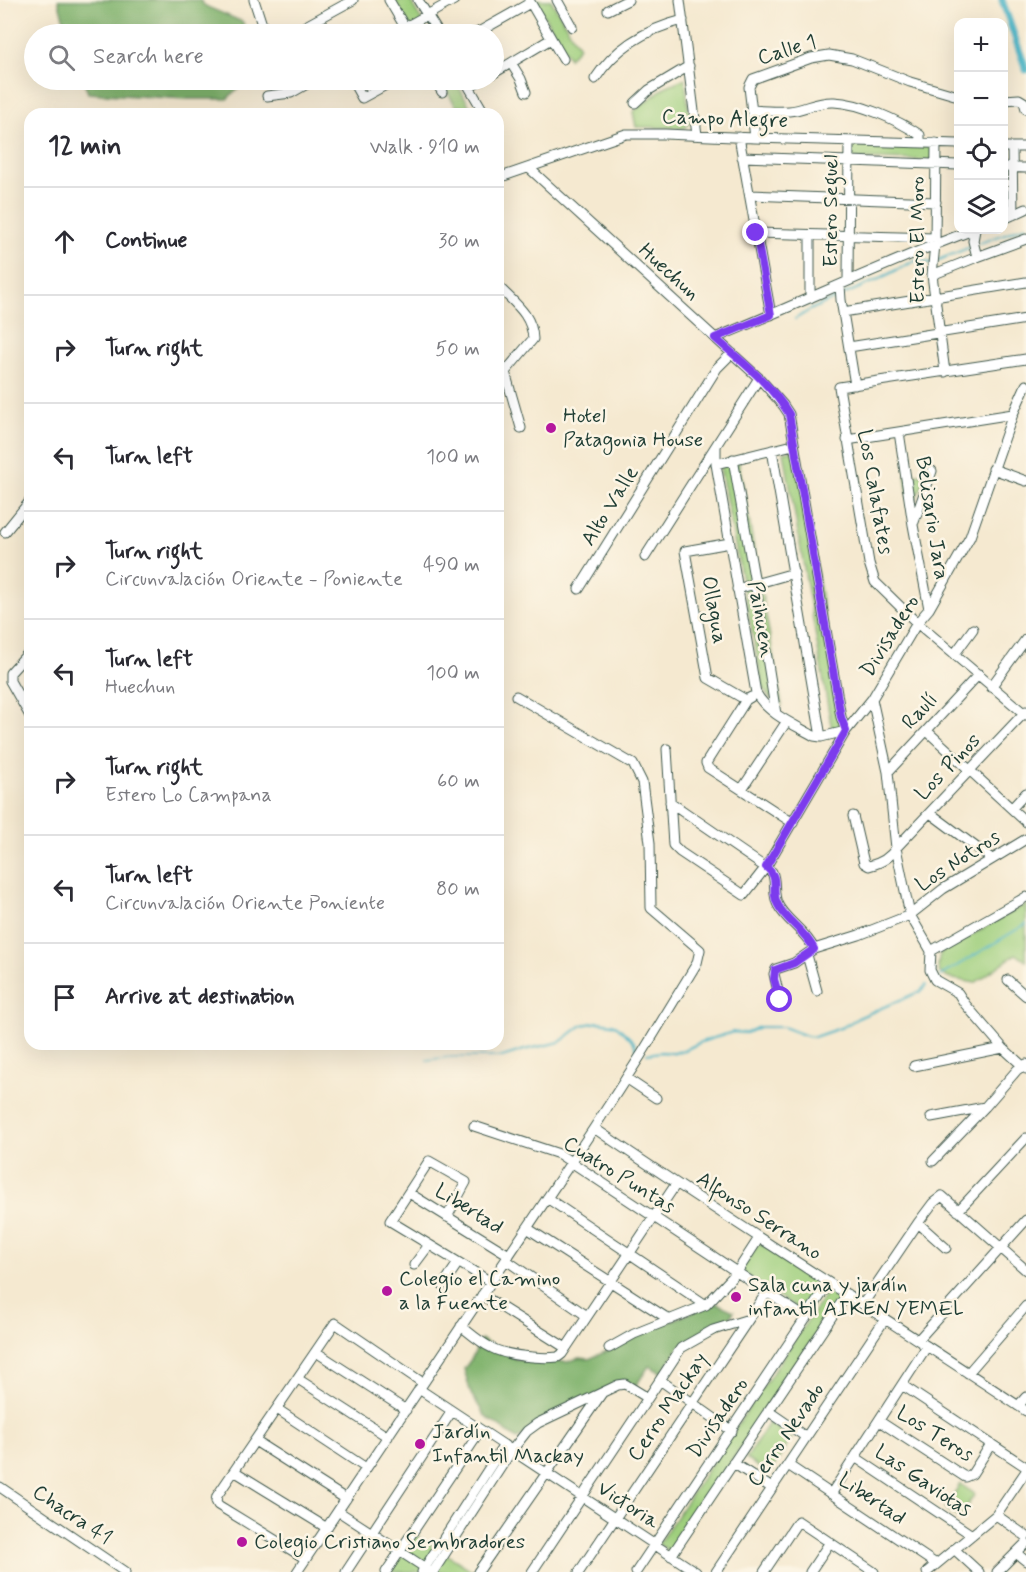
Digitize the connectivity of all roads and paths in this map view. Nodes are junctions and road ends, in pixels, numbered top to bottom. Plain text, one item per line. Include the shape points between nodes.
1 (254, 0) edge
2 (352, 0) edge
3 (389, 0) edge
4 (418, 0) edge
5 (454, 0) edge
6 (557, 0) edge
7 (628, 0) edge
8 (680, 0) edge
9 (530, 2) edge
10 (608, 10) dead end
11 (427, 15) junction
12 (683, 20) junction
13 (262, 24) edge
14 (309, 24) edge
15 (403, 24) edge
16 (416, 24) edge
17 (433, 24) edge
18 (492, 24) edge
19 (572, 27) dead end
20 (551, 39) junction
21 (563, 59) dead end
22 (512, 63) junction
23 (689, 66) junction
24 (504, 67) edge
25 (595, 79) dead end
26 (289, 90) edge
27 (296, 90) edge
28 (358, 90) edge
29 (377, 90) edge
30 (471, 90) edge
31 (526, 92) dead end
32 (291, 93) junction
33 (954, 95) edge
34 (267, 96) dead end
35 (1008, 100) edge
36 (635, 103) dead end
37 (481, 108) edge
38 (1026, 109) edge
39 (752, 110) junction
40 (697, 135) junction
41 (739, 137) junction
42 (755, 138) junction
43 (849, 141) junction
44 (920, 143) junction
45 (936, 143) junction
46 (954, 144) edge
47 (1008, 147) edge
48 (1026, 147) edge
49 (742, 157) junction
50 (849, 161) junction
51 (936, 164) junction
52 (954, 165) edge
53 (1008, 167) edge
54 (529, 168) junction
55 (1026, 168) edge
56 (504, 176) edge
57 (750, 195) junction
58 (849, 198) junction
59 (936, 202) junction
60 (1026, 208) edge
61 (1008, 217) edge
62 (756, 233) junction
63 (960, 234) edge
64 (974, 234) edge
65 (810, 235) junction
66 (849, 236) junction
67 (898, 237) junction
68 (1026, 239) edge
69 (935, 241) junction
70 (975, 249) junction
71 (898, 258) junction
72 (932, 272) junction
73 (1026, 282) edge
74 (843, 285) junction
75 (504, 292) edge
76 (933, 297) junction
77 (810, 298) junction
78 (843, 312) junction
79 (771, 315) junction
80 (1026, 319) edge
81 (939, 332) junction
82 (715, 338) junction
83 (849, 346) junction
84 (732, 353) junction
85 (1026, 359) edge
86 (505, 372) joint
87 (945, 372) junction
88 (759, 378) junction
89 (855, 385) junction
90 (1026, 385) edge
91 (1013, 414) junction
92 (521, 428) dead end
93 (899, 432) junction
94 (847, 440) junction
95 (793, 445) junction
96 (716, 447) junction
97 (772, 450) junction
98 (733, 459) junction
99 (716, 464) junction
100 (993, 469) junction
101 (932, 471) dead end
102 (1026, 481) edge
103 (24, 508) edge
104 (913, 525) junction
105 (5, 532) dead end
106 (730, 543) junction
107 (645, 557) dead end
108 (815, 575) junction
109 (794, 577) junction
110 (755, 583) junction
111 (579, 589) dead end
112 (738, 589) junction
113 (929, 609) junction
114 (917, 623) junction
115 (973, 629) dead end
116 (1026, 639) edge
117 (954, 655) junction
118 (24, 658) edge
119 (979, 674) junction
120 (992, 687) junction
121 (756, 693) junction
122 (516, 696) dead end
123 (872, 699) junction
124 (746, 700) junction
125 (24, 706) edge
126 (1025, 713) edge
127 (776, 714) junction
128 (787, 721) junction
129 (927, 730) junction
130 (846, 731) junction
131 (821, 737) junction
132 (667, 749) dead end
133 (888, 771) junction
134 (971, 771) junction
135 (742, 789) junction
136 (1026, 793) edge
137 (670, 802) junction
138 (1012, 808) junction
139 (930, 813) junction
140 (854, 816) dead end
141 (793, 822) junction
142 (1026, 822) edge
143 (1026, 839) edge
144 (896, 848) junction
145 (992, 859) junction
146 (766, 867) junction
147 (1026, 897) edge
148 (910, 915) junction
149 (931, 951) junction
150 (811, 952) junction
151 (1008, 980) dead end
152 (817, 991) dead end
153 (1026, 996) edge
154 (780, 1000) dead end
155 (1003, 1048) junction
156 (914, 1066) dead end
157 (1025, 1067) edge
158 (626, 1078) junction
159 (656, 1098) dead end
160 (985, 1107) junction
161 (931, 1117) dead end
162 (474, 1126) dead end
163 (594, 1128) junction
164 (1026, 1138) edge
165 (933, 1161) dead end
166 (571, 1162) junction
167 (676, 1184) junction
168 (409, 1193) junction
169 (547, 1198) junction
170 (958, 1211) junction
171 (447, 1217) junction
172 (653, 1217) junction
173 (1026, 1220) edge
174 (918, 1223) junction
175 (527, 1228) junction
176 (759, 1238) junction
177 (429, 1245) junction
178 (946, 1248) dead end
179 (1001, 1248) junction
180 (629, 1254) junction
181 (507, 1257) junction
182 (458, 1263) junction
183 (414, 1265) dead end
184 (1026, 1270) edge
185 (737, 1272) junction
186 (491, 1282) junction
187 (609, 1282) junction
188 (829, 1283) junction
189 (443, 1285) dead end
190 (766, 1292) junction
191 (847, 1294) junction
192 (482, 1295) junction
193 (863, 1304) junction
194 (706, 1305) junction
195 (1026, 1306) edge
196 (587, 1316) junction
197 (806, 1318) junction
198 (748, 1319) junction
199 (885, 1319) junction
200 (670, 1320) junction
201 (461, 1326) junction
202 (918, 1340) junction
203 (927, 1346) junction
204 (566, 1348) junction
205 (609, 1348) dead end
206 (316, 1352) junction
207 (968, 1373) junction
208 (298, 1379) junction
209 (660, 1380) junction
210 (902, 1385) junction
211 (421, 1386) junction
212 (603, 1391) junction
213 (1026, 1397) edge
214 (648, 1398) junction
215 (693, 1403) junction
216 (278, 1409) junction
217 (1022, 1409) edge
218 (406, 1410) junction
219 (452, 1411) junction
220 (768, 1411) junction
221 (879, 1421) junction
222 (480, 1430) junction
223 (732, 1431) junction
224 (388, 1437) junction
225 (806, 1437) junction
226 (255, 1440) junction
227 (991, 1444) junction
228 (508, 1448) junction
229 (855, 1457) junction
230 (733, 1463) junction
231 (788, 1465) junction
232 (366, 1468) junction
233 (234, 1470) junction
234 (547, 1473) junction
235 (1025, 1473) edge
236 (0, 1487) edge
237 (772, 1488) junction
238 (831, 1494) junction
239 (582, 1497) junction
240 (346, 1499) junction
241 (338, 1511) junction
242 (996, 1515) junction
243 (615, 1518) junction
244 (327, 1528) junction
245 (371, 1533) junction
246 (972, 1535) junction
247 (1026, 1536) edge
248 (830, 1542) junction
249 (1026, 1543) edge
250 (655, 1545) junction
251 (954, 1549) junction
252 (400, 1551) junction
253 (1016, 1552) junction
254 (671, 1556) junction
255 (306, 1559) junction
256 (1026, 1561) edge
257 (862, 1563) junction
258 (936, 1564) junction
259 (428, 1571) edge
260 (124, 1572) edge
261 (297, 1572) edge
262 (346, 1572) edge
263 (386, 1572) edge
264 (478, 1572) edge
265 (532, 1572) edge
266 (579, 1572) edge
267 (636, 1572) edge
268 (696, 1572) edge
269 (716, 1572) edge
270 (764, 1572) edge
271 (810, 1572) edge
272 (856, 1572) edge
273 (874, 1572) edge
274 (927, 1572) edge
275 (979, 1572) edge
276 (997, 1572) edge

1 - 13 street
2 - 14 street
3 - 15 street
4 - 11 street
5 - 11 street
6 - 19 street
7 - 10 street
8 - 12 street
9 - 18 street
9 - 20 street
11 - 16 street
11 - 17 street
12 - 23 street
12 - 25 street via 652,30 625,47
20 - 21 street
20 - 22 street
22 - 24 street
22 - 31 street
23 - 36 street
23 - 40 street
26 - 32 street
27 - 32 street
28 - 29 street via 362,98
30 - 37 street
32 - 34 street
33 - 39 street, Calle 1 via 852,59 829,55 753,79 749,87
35 - 38 street via 1019,99
39 - 42 street, Calle 1
39 - 44 street via 791,111 833,102 858,106 910,128 920,135
40 - 41 street, Campo Alegre
40 - 54 street, Campo Alegre via 626,134
41 - 42 street, Campo Alegre
41 - 49 street
42 - 43 street, Campo Alegre
43 - 44 street, Campo Alegre
43 - 50 street, Estero Seguel
44 - 45 street, Campo Alegre
45 - 46 street, Campo Alegre
45 - 51 street, Estero El Moro
47 - 48 street
49 - 50 street
49 - 57 street
50 - 51 street
50 - 58 street, Estero Seguel
51 - 52 street
51 - 59 street, Estero El Moro
53 - 55 street
54 - 56 street, Campo Alegre
54 - 82 street, Huechun
57 - 58 street
57 - 62 street
58 - 59 street
58 - 66 street, Estero Seguel
59 - 69 street, Estero El Moro
60 - 61 street
62 - 65 street
62 - 79 street
63 - 69 street
64 - 70 street
65 - 66 street
65 - 77 street
66 - 67 street
66 - 74 street, Estero Seguel
67 - 69 street
67 - 71 street
68 - 70 street
69 - 71 street
69 - 72 street, Estero El Moro
70 - 72 street
71 - 74 street
72 - 76 street, Estero El Moro
73 - 76 street
74 - 77 street
74 - 78 street, Estero Seguel
75 - 86 street via 527,316 533,329 533,339
76 - 78 street
76 - 81 street, Estero El Moro
77 - 79 street
78 - 83 street, Estero Seguel
79 - 82 street
80 - 81 street
81 - 83 street
81 - 87 street, Estero El Moro
82 - 84 street, Huechun
83 - 89 street, Estero Seguel
84 - 88 street, Huechun
84 - 111 street, Alto Valle via 717,368
85 - 87 street
86 - 92 street
87 - 89 street
88 - 95 street, Huechun via 789,414
88 - 96 street
89 - 94 street, Los Calafates via 838,387
90 - 91 street, Divisadero
91 - 93 street
91 - 100 street, Divisadero
93 - 94 street
93 - 104 street, Belisario Jara
94 - 114 street, Los Calafates via 875,582
95 - 97 street
95 - 108 street
96 - 99 street, Paihuen
96 - 107 street
97 - 98 street
97 - 109 street
98 - 99 street
98 - 110 street
99 - 106 street, Paihuen
100 - 102 street
100 - 113 street, Divisadero via 970,537
101 - 104 street
103 - 105 street
104 - 113 street, Belisario Jara
106 - 112 street, Paihuen
106 - 124 street, Ollagua via 685,551 708,678
108 - 109 street
108 - 130 street
109 - 110 street
109 - 131 street
110 - 112 street
110 - 127 street
112 - 121 street, Paihuen
113 - 114 street, Divisadero
114 - 117 street, Los Calafates
114 - 123 street, Divisadero
115 - 117 street
116 - 120 street
117 - 119 street, Los Calafates
118 - 125 street via 10,673 10,681
119 - 120 street, Los Calafates
119 - 129 street, Raulí
120 - 126 street, Los Calafates
121 - 124 street
121 - 127 street via 762,704
122 - 158 street via 633,764 642,782 650,843 651,908 700,950 697,963
123 - 130 street
123 - 133 street, Divisadero
124 - 135 street via 706,763
126 - 134 street, Los Pinos
127 - 128 street
128 - 131 street
128 - 135 street
129 - 133 street, Raulí
129 - 134 street
130 - 131 street
130 - 141 street
132 - 137 street
133 - 144 street, Divisadero
134 - 138 street
134 - 139 street, Los Pinos
135 - 141 street
136 - 138 street
137 - 146 street
137 - 146 street via 674,846 688,858 744,895
138 - 142 street
139 - 144 street, Los Pinos
139 - 145 street
140 - 144 street, Los Pinos via 866,865 884,861
141 - 146 street
143 - 145 street, Los Notros
144 - 148 street, Divisadero
145 - 148 street, Los Notros
146 - 150 street via 774,877 779,908 807,937
147 - 149 street
148 - 149 street, Divisadero
148 - 150 street, Los Notros
149 - 155 street via 930,970 935,980 958,993
150 - 152 street
150 - 154 street, Los Notros via 774,971
151 - 153 street
155 - 156 street
155 - 157 street
157 - 160 street via 1017,1070
158 - 159 street
158 - 163 street
160 - 161 street
160 - 165 street
162 - 166 street, Cuatro Puntas via 559,1154
163 - 166 street
163 - 167 street, Alfonso Serrano
164 - 170 street
166 - 169 street
166 - 172 street, Cuatro Puntas
167 - 172 street
167 - 176 street, Alfonso Serrano
168 - 171 street, Libertad
168 - 171 street via 429,1161 466,1182
168 - 177 street via 390,1221
169 - 175 street
169 - 180 street
170 - 174 street via 942,1196
170 - 179 street
171 - 181 street, Libertad
172 - 180 street
172 - 185 street, Cuatro Puntas
173 - 179 street
174 - 178 street
174 - 193 street
175 - 181 street
175 - 187 street
176 - 185 street
176 - 188 street, Alfonso Serrano
177 - 182 street
177 - 183 street
179 - 184 street
179 - 202 street
180 - 187 street
180 - 194 street
181 - 186 street
181 - 196 street, Libertad
182 - 186 street
182 - 189 street
185 - 190 street, Cuatro Puntas
185 - 194 street
186 - 192 street
187 - 196 street
187 - 200 street
188 - 191 street, Alfonso Serrano
188 - 197 street, Divisadero
190 - 197 street, Cuatro Puntas
190 - 198 street, Cerro Mackay
191 - 193 street, Alfonso Serrano
191 - 220 street, Divisadero
192 - 201 street
192 - 204 street
193 - 199 street, Alfonso Serrano
194 - 200 street
195 - 207 street
196 - 204 street
197 - 223 street, Divisadero
198 - 209 street via 713,1330 681,1348
198 - 215 street, Cerro Mackay
199 - 202 street, Alfonso Serrano
199 - 225 street, Cerro Nevado
200 - 205 street
201 - 204 street via 501,1352 558,1357
201 - 211 street
202 - 203 street, Alfonso Serrano
203 - 207 street, Alfonso Serrano
203 - 210 street
206 - 208 street
206 - 211 street, Victoria via 335,1323
206 - 218 street
207 - 217 street, Alfonso Serrano
208 - 216 street
208 - 224 street
209 - 214 street
209 - 215 street
210 - 221 street
210 - 227 street
211 - 218 street
211 - 219 street, Victoria
212 - 214 street via 625,1384
212 - 228 street via 538,1424
212 - 234 street
213 - 217 street
214 - 239 street
215 - 223 street
215 - 243 street, Cerro Mackay
216 - 226 street
216 - 232 street
218 - 224 street
219 - 222 street, Victoria
219 - 245 street
220 - 225 street
220 - 230 street, Divisadero
221 - 227 street, Los Teros via 965,1477 972,1474
221 - 229 street
222 - 228 street, Victoria
222 - 252 street
223 - 250 street, Divisadero
224 - 232 street
225 - 231 street, Cerro Nevado
226 - 233 street
226 - 240 street
227 - 235 street
228 - 234 street, Victoria
228 - 259 street
229 - 238 street
229 - 246 street, Las Gaviotas
230 - 237 street
230 - 254 street, Divisadero
231 - 237 street, Cerro Nevado
231 - 238 street, Libertad
232 - 240 street
233 - 244 street
233 - 255 street via 217,1496 218,1505
234 - 239 street, Victoria
234 - 264 street
235 - 242 street
236 - 260 street, Chacra 41
237 - 269 street, Cerro Nevado
238 - 258 street, Libertad
239 - 243 street, Victoria
239 - 265 street
240 - 241 street
241 - 244 street
241 - 245 street
242 - 246 street
242 - 247 street
243 - 250 street, Victoria
243 - 266 street, Cerro Mackay
244 - 255 street
245 - 252 street
245 - 262 street
246 - 251 street
248 - 257 street
248 - 270 street via 798,1521
248 - 271 street
249 - 253 street
250 - 254 street, Victoria
250 - 267 street, Divisadero
251 - 258 street
251 - 275 street
252 - 259 street
252 - 263 street
253 - 256 street
253 - 276 street
254 - 268 street, Victoria
255 - 261 street
257 - 272 street
257 - 273 street
258 - 274 street

